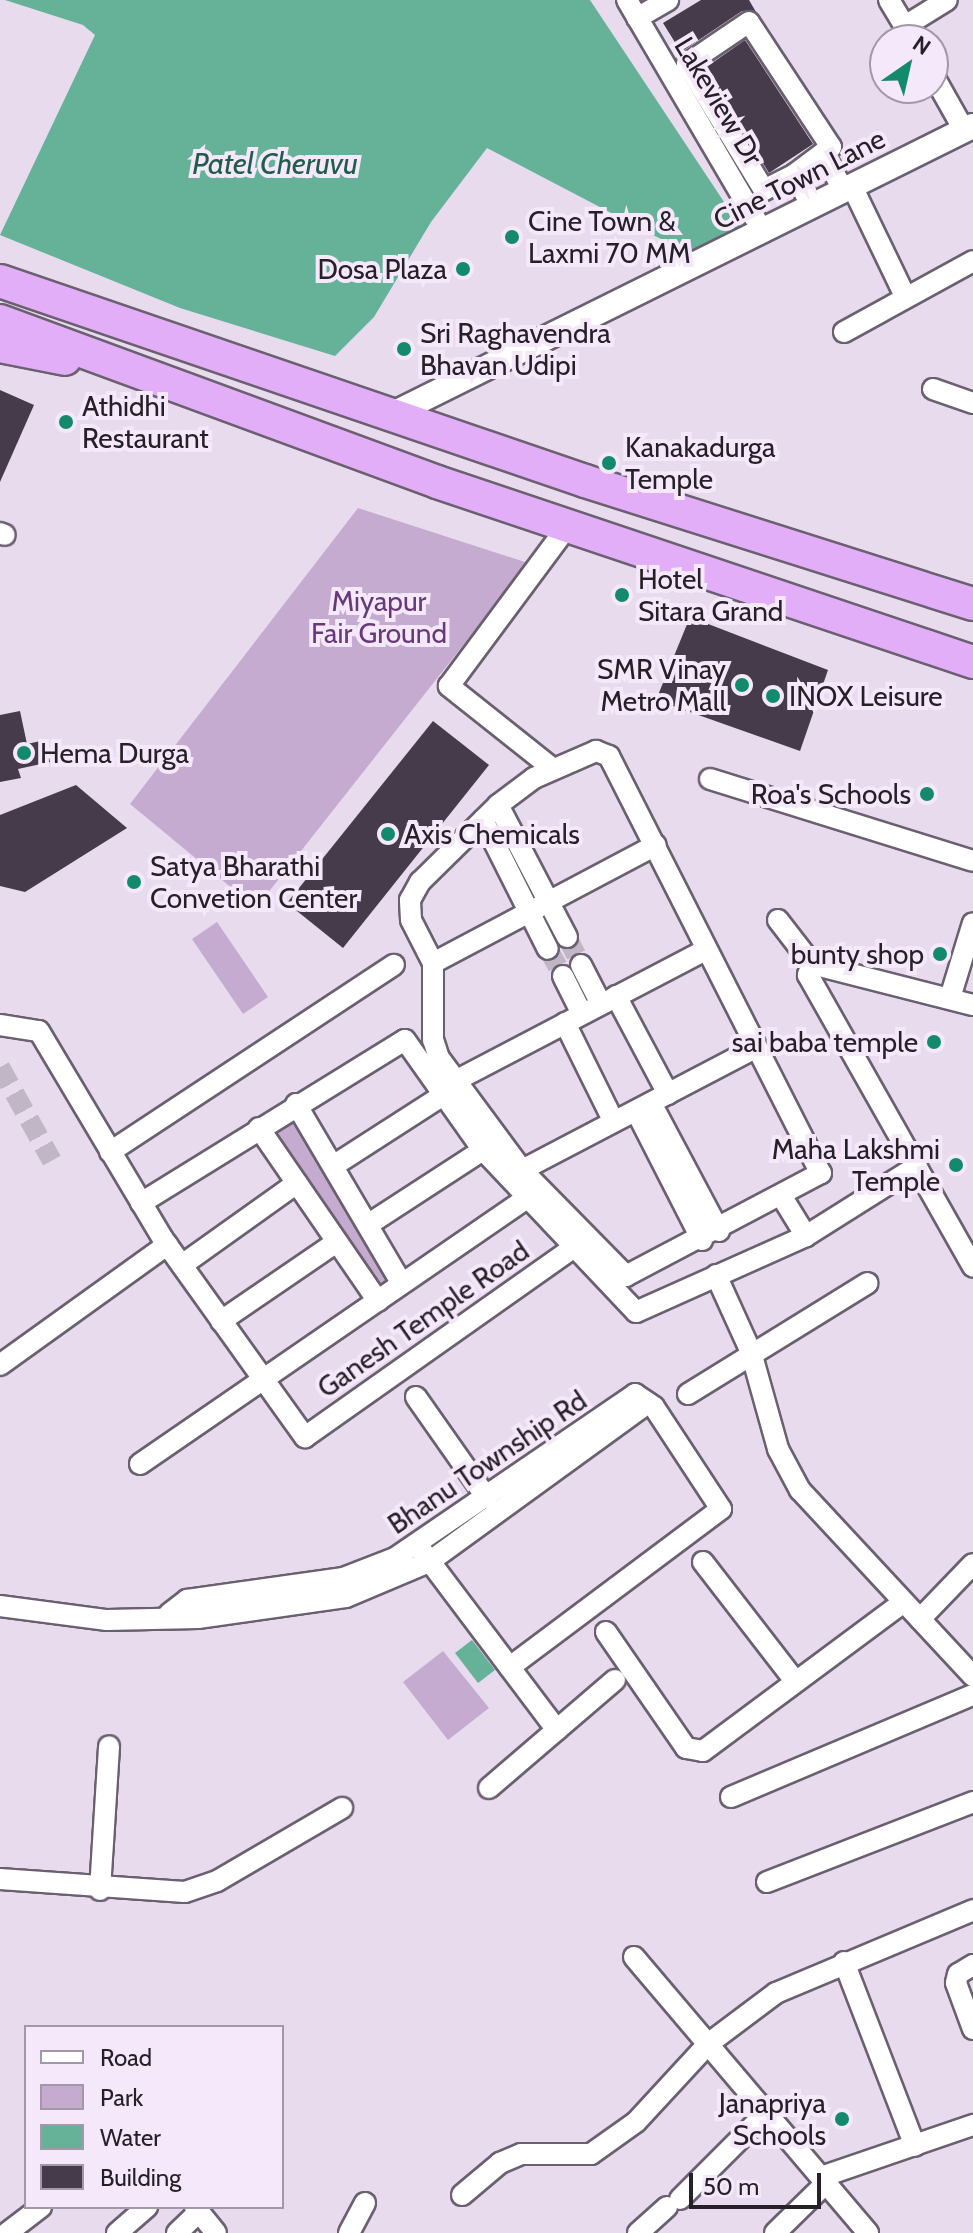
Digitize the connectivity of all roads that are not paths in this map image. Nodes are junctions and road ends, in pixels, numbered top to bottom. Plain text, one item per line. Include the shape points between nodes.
1 (668, 0) edge
2 (889, 0) edge
3 (947, 0) edge
4 (632, 9) edge
5 (904, 24) edge
6 (919, 24) edge
7 (949, 99) edge
8 (969, 128) edge
9 (825, 156) junction
10 (795, 174) junction
11 (847, 188) junction
12 (811, 206) junction
13 (763, 232) junction
14 (973, 261) edge
15 (0, 281) edge
16 (905, 296) junction
17 (0, 321) edge
18 (844, 332) dead end
19 (0, 346) edge
20 (104, 363) junction
21 (933, 389) dead end
22 (973, 403) edge
23 (395, 413) junction
24 (567, 527) junction
25 (971, 596) edge
26 (973, 662) edge
27 (552, 768) junction
28 (710, 779) dead end
29 (490, 813) junction
30 (656, 845) junction
31 (973, 861) edge
32 (548, 902) junction
33 (529, 912) junction
34 (778, 920) dead end
35 (973, 923) edge
36 (567, 937) tunnel mouth
37 (548, 949) tunnel mouth
38 (707, 949) junction
39 (433, 963) junction
40 (812, 964) junction
41 (394, 965) dead end
42 (581, 965) tunnel mouth
43 (563, 976) tunnel mouth
44 (950, 998) junction
45 (608, 1000) junction
46 (973, 1005) edge
47 (573, 1018) junction
48 (0, 1025) edge
49 (757, 1047) junction
50 (449, 1088) junction
51 (652, 1103) junction
52 (296, 1104) junction
53 (614, 1122) junction
54 (259, 1128) junction
55 (483, 1150) junction
56 (110, 1152) junction
57 (333, 1166) junction
58 (917, 1166) junction
59 (522, 1170) junction
60 (297, 1183) junction
61 (782, 1197) junction
62 (527, 1198) junction
63 (141, 1203) junction
64 (369, 1224) junction
65 (711, 1235) junction
66 (806, 1236) junction
67 (337, 1242) junction
68 (167, 1245) junction
69 (574, 1247) junction
70 (182, 1265) junction
71 (973, 1267) edge
72 (716, 1275) junction
73 (401, 1282) junction
74 (868, 1283) dead end
75 (378, 1301) junction
76 (221, 1321) junction
77 (751, 1355) junction
78 (0, 1365) edge
79 (263, 1379) junction
80 (688, 1394) dead end
81 (416, 1397) dead end
82 (644, 1406) junction
83 (140, 1464) dead end
84 (487, 1498) junction
85 (424, 1554) junction
86 (703, 1562) dead end
87 (973, 1564) edge
88 (902, 1603) junction
89 (0, 1606) edge
90 (920, 1619) junction
91 (606, 1632) dead end
92 (510, 1667) junction
93 (973, 1676) edge
94 (615, 1680) dead end
95 (795, 1681) junction
96 (973, 1695) edge
97 (557, 1730) junction
98 (109, 1746) dead end
99 (489, 1788) dead end
100 (731, 1797) dead end
101 (973, 1802) edge
102 (342, 1808) dead end
103 (0, 1879) edge
104 (767, 1882) dead end
105 (100, 1890) junction
106 (973, 1910) edge
107 (634, 1957) dead end
108 (844, 1962) junction
109 (973, 1965) edge
110 (973, 2029) edge
111 (708, 2044) junction
112 (766, 2113) junction
113 (973, 2125) edge
114 (915, 2146) junction
115 (823, 2180) junction
116 (462, 2195) dead end
117 (365, 2203) dead end
118 (38, 2209) edge
119 (145, 2209) edge
120 (197, 2209) edge
121 (7, 2233) edge
122 (117, 2233) edge
123 (177, 2233) edge
124 (216, 2233) edge
125 (349, 2233) edge
126 (638, 2233) edge
127 (775, 2233) edge
128 (868, 2233) edge

1 - 4 street
2 - 5 street
3 - 6 street
4 - 13 street, Lakeview Dr
7 - 8 street
8 - 11 street, Cine Town Lane
9 - 10 street
9 - 10 street via 831,147 753,23 689,59 764,190
9 - 11 street
10 - 12 street
11 - 12 street, Cine Town Lane
11 - 16 street
12 - 13 street, Cine Town Lane
13 - 23 street, Cine Town Lane
14 - 16 street
15 - 23 highway
16 - 18 street
17 - 20 highway
19 - 20 highway
20 - 24 highway
21 - 22 street
23 - 25 highway
24 - 26 highway
24 - 27 street via 454,677 454,695
27 - 29 street
27 - 30 street via 604,752
28 - 31 street
29 - 32 street
29 - 33 street
29 - 39 street via 420,882 410,900 411,920
30 - 32 street
30 - 38 street
32 - 33 street
32 - 36 street
33 - 37 street
33 - 39 street
34 - 40 street
35 - 44 street
38 - 45 street
38 - 49 street
39 - 50 street via 433,1040
40 - 44 street
40 - 58 street via 808,975
41 - 56 street
42 - 45 street
43 - 47 street
44 - 46 street
45 - 47 street
45 - 51 street
47 - 50 street
47 - 53 street
48 - 56 street via 39,1031
49 - 51 street
49 - 61 street via 821,1173
50 - 52 street via 405,1040
50 - 55 street
50 - 57 street
50 - 59 street
51 - 53 street
51 - 65 street
52 - 54 street
52 - 57 street
53 - 59 street
54 - 60 street
54 - 63 street
55 - 62 street
55 - 64 street
56 - 63 street
57 - 64 street
58 - 66 street
58 - 71 street
59 - 65 street via 626,1276
60 - 67 street
60 - 70 street
61 - 65 street
61 - 66 street
62 - 69 street
62 - 73 street
63 - 68 street
64 - 73 street
66 - 72 street
67 - 75 street
67 - 76 street
68 - 70 street
68 - 78 street
69 - 72 street via 598,1264 636,1312
69 - 79 street, Ganesh Temple Road via 305,1437
70 - 76 street
72 - 77 street
73 - 75 street
74 - 77 street
75 - 79 street
76 - 79 street
77 - 80 street
77 - 88 street via 778,1449 800,1490
79 - 83 street
81 - 84 street
82 - 84 street, Bhanu Township Rd via 635,1394
82 - 85 street, Bhanu Township Rd
82 - 92 street via 654,1407 721,1509
84 - 85 street, Bhanu Township Rd
85 - 89 street, Bhanu Township Rd via 346,1597 198,1618 169,1614 107,1620
85 - 92 street, Bhanu Township Rd
86 - 95 street
87 - 90 street
88 - 90 street
88 - 95 street
90 - 93 street
91 - 95 street via 693,1751 703,1751
92 - 97 street, Bhanu Township Rd
94 - 97 street
96 - 100 street
97 - 99 street
98 - 105 street
101 - 104 street
102 - 105 street via 206,1885 185,1892
103 - 105 street
106 - 108 street
107 - 111 street
108 - 111 street via 776,1993
108 - 114 street
109 - 110 street via 958,1974 956,1983
111 - 112 street
111 - 116 street via 608,2143 572,2157 521,2154 500,2163
112 - 115 street
112 - 126 street
113 - 114 street
114 - 115 street
115 - 127 street
115 - 128 street
117 - 125 street
118 - 121 street
119 - 122 street
120 - 123 street
120 - 124 street

